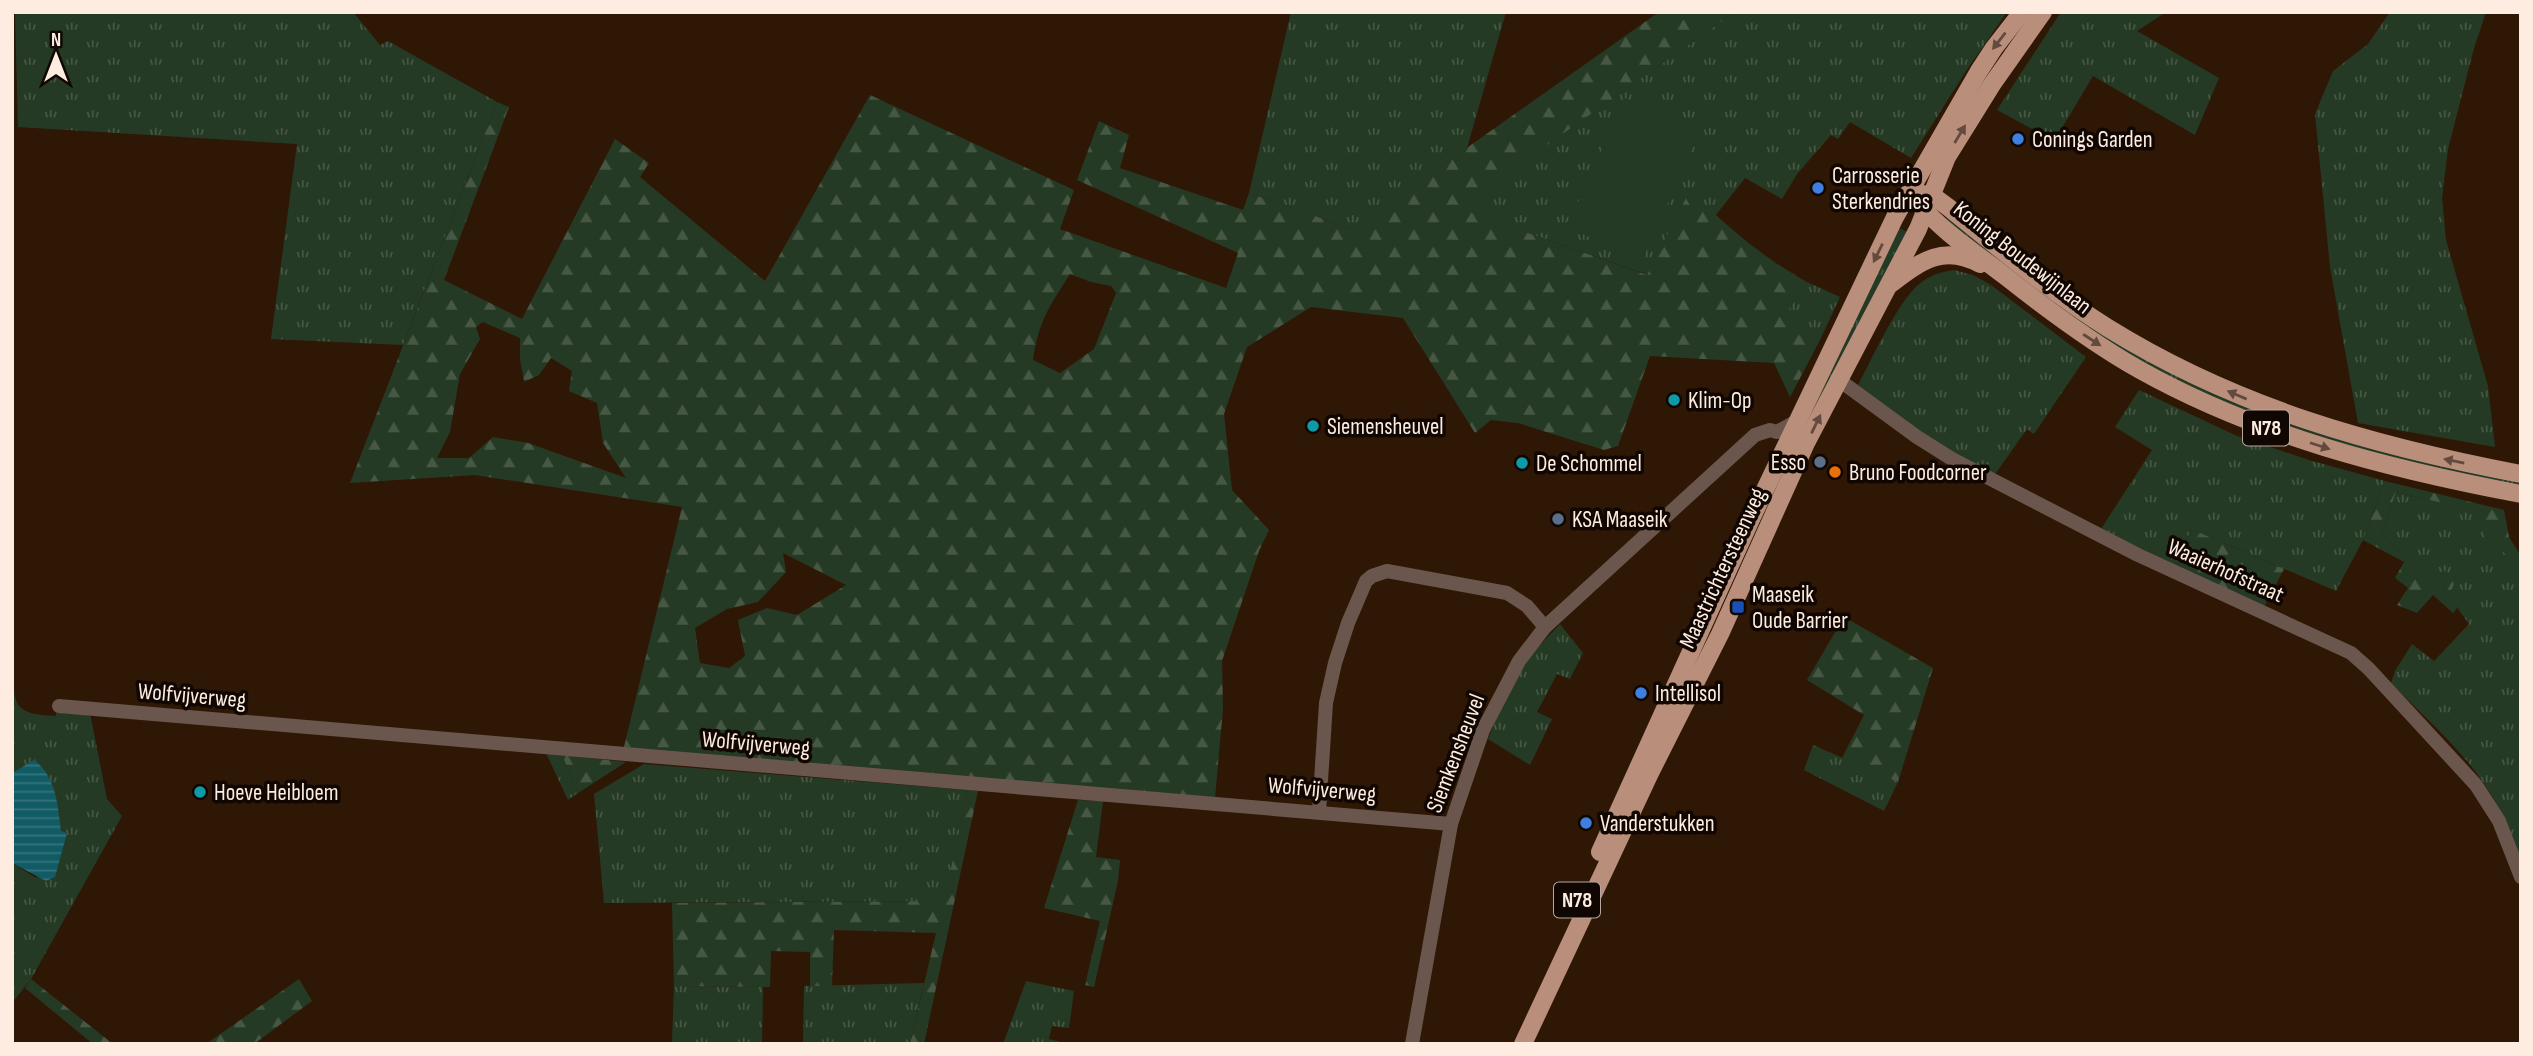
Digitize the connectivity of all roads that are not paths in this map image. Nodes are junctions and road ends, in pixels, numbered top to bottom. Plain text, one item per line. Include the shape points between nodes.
1 (2022, 12) edge
2 (2043, 12) edge
3 (1909, 192) junction
4 (1929, 204) junction
5 (1890, 285) junction
6 (2036, 302) junction
7 (1839, 380) junction
8 (1781, 440) junction
9 (2521, 474) edge
10 (2521, 494) edge
11 (1706, 618) junction
12 (1545, 627) junction
13 (1720, 634) junction
14 (58, 706) dead end
15 (1319, 812) junction
16 (1451, 824) junction
17 (2521, 877) edge
18 (1412, 1044) edge
19 (1510, 1044) edge
20 (1523, 1044) edge

1 -> 3 main road, Maastrichtersteenweg via 1979,71
4 -> 2 main road, Maastrichtersteenweg via 1959,135
3 - 4 main road, Koning Boudewijnlaan / N78
3 -> 8 main road, Maastrichtersteenweg / N78 via 1797,421
4 - 5 main road, Maastrichtersteenweg / N78
4 - 6 main road, Koning Boudewijnlaan / N78
9 -> 4 main road, Koning Boudewijnlaan / N78 via 2350,435 2264,407 2205,381 2107,327
5 - 6 main road via 1929,258 1959,256 1978,263
5 - 7 main road, Maastrichtersteenweg / N78
6 -> 10 main road, Koning Boudewijnlaan / N78 via 2140,370 2253,423 2393,467
13 -> 7 main road, Maastrichtersteenweg / N78
7 - 17 street, Waaierhofstraat via 1952,459 2138,555 2351,653 2476,785 2499,821
8 - 11 main road, Maastrichtersteenweg / N78
8 - 12 street, Siemkensheuvel via 1770,430 1755,435
11 - 13 main road via 1707,630
11 - 19 main road, Maastrichtersteenweg / N78
12 - 15 street via 1527,606 1507,593 1387,571 1372,576 1348,623 1326,703
12 - 16 street, Siemkensheuvel via 1519,661 1483,730
13 - 20 main road, Maastrichtersteenweg / N78
14 - 15 street, Wolfvijverweg
15 - 16 street, Wolfvijverweg
16 - 18 street, Siemkensheuvel

